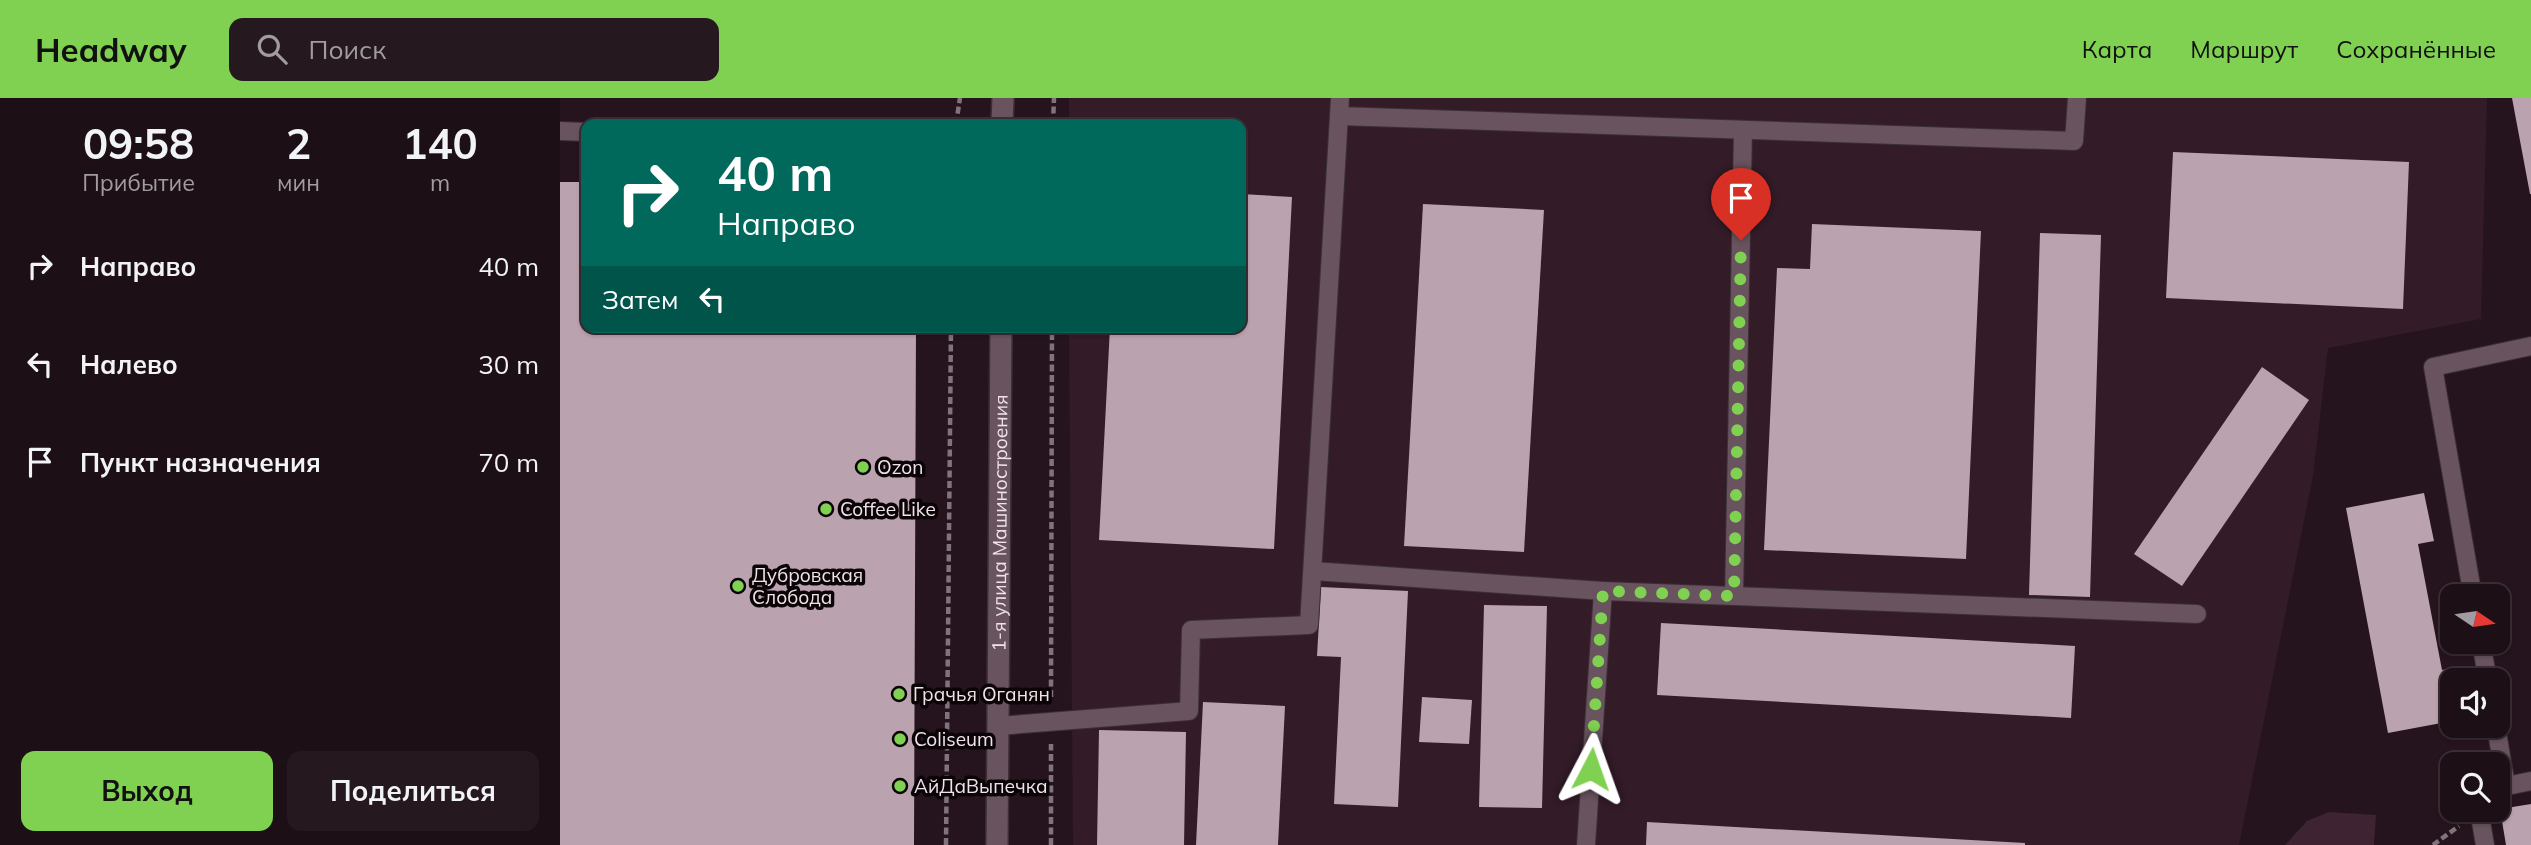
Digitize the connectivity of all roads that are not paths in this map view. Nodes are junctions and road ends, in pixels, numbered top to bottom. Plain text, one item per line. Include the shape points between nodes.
1 (1003, 98) edge
2 (1340, 98) edge
3 (2077, 98) edge
4 (1339, 117) junction
5 (1002, 119) edge
6 (1744, 130) junction
7 (560, 131) edge
8 (581, 132) edge
9 (1001, 333) edge
10 (2531, 346) edge
11 (1313, 571) junction
12 (2471, 584) edge
13 (1603, 591) junction
14 (1734, 596) junction
15 (2197, 614) dead end
16 (998, 726) junction
17 (2531, 781) edge
18 (2510, 785) edge
19 (2481, 822) edge
20 (997, 845) edge
21 (1586, 845) edge
22 (2485, 845) edge

1 - 5 street
2 - 4 lane
3 - 6 lane via 2074,141
4 - 6 lane
4 - 11 lane
6 - 14 lane
7 - 8 lane
9 - 16 street, 1-я улица Машиностроения
10 - 12 lane via 2433,368
11 - 13 lane
11 - 16 lane via 1309,625 1191,629 1189,711
13 - 14 lane
13 - 21 lane
14 - 15 lane
16 - 20 street, 1-я улица Машиностроения
17 - 18 lane
19 - 22 lane

